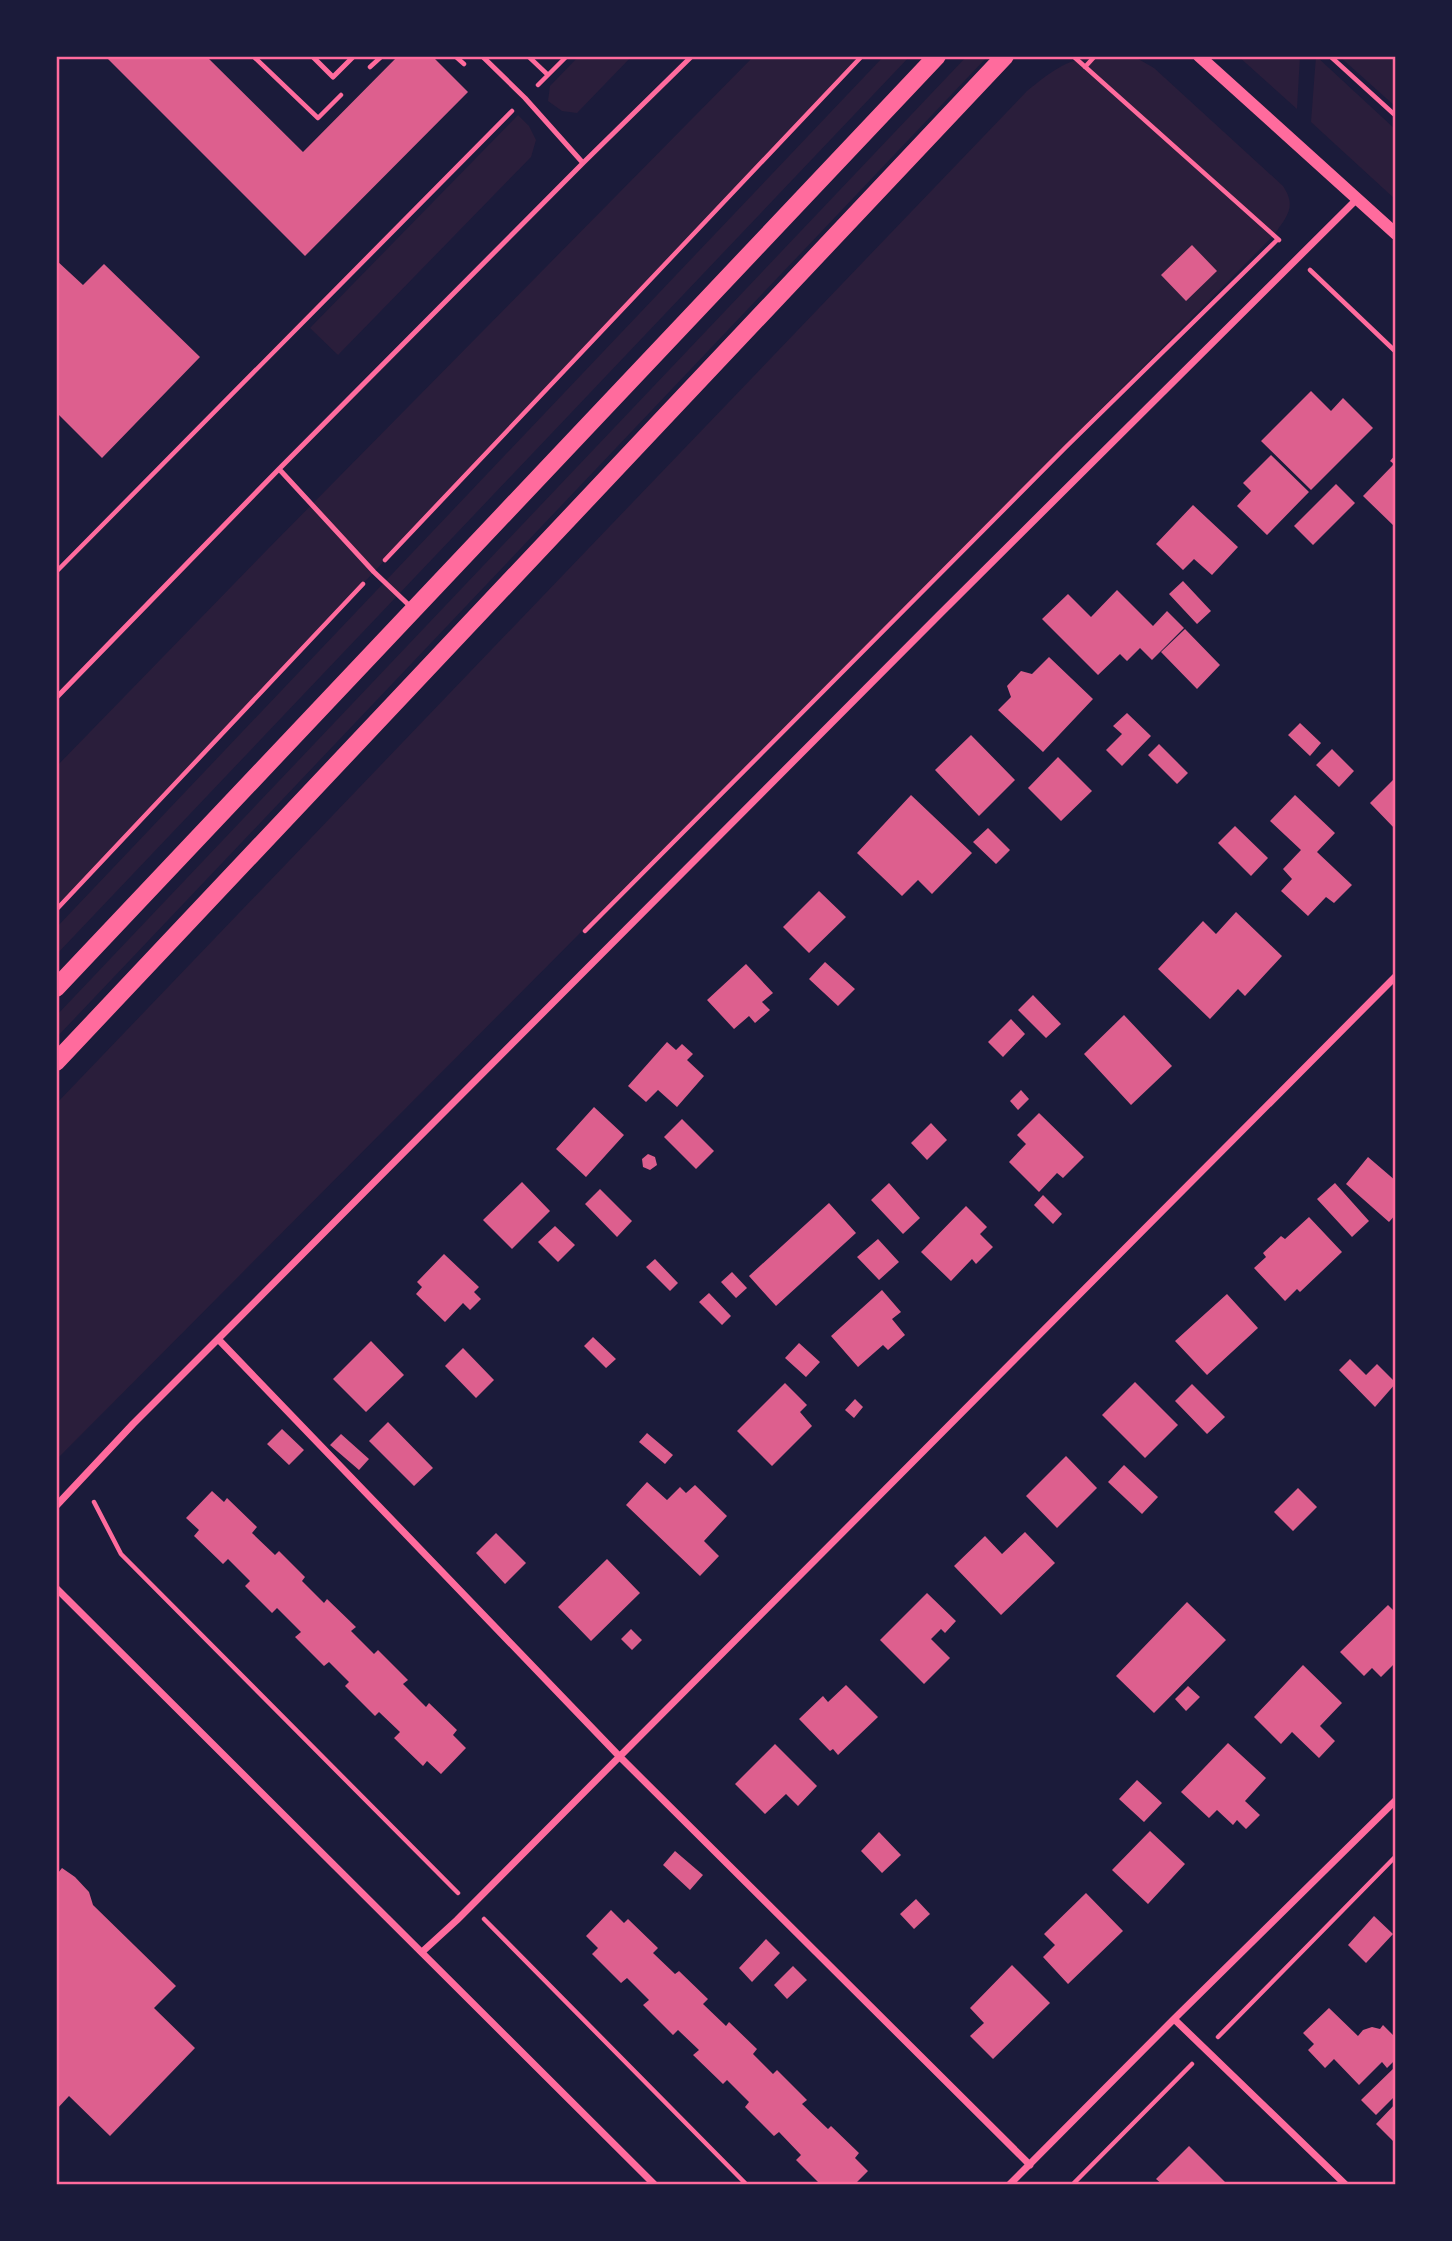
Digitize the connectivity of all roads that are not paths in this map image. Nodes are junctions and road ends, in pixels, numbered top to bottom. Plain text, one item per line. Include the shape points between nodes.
1 (312, 56) edge
2 (354, 56) edge
3 (482, 56) edge
4 (692, 56) edge
5 (937, 56) edge
6 (1005, 56) edge
7 (1199, 56) edge
8 (583, 163) junction
9 (1358, 198) junction
10 (1396, 234) edge
11 (279, 469) junction
12 (414, 610) junction
13 (56, 698) edge
14 (1396, 976) edge
15 (56, 988) edge
16 (56, 1062) edge
17 (218, 1339) junction
18 (56, 1506) edge
19 (56, 1588) edge
20 (620, 1757) junction
21 (1396, 1800) edge
22 (422, 1952) junction
23 (1174, 2019) junction
24 (1030, 2165) junction
25 (654, 2185) edge
26 (1009, 2185) edge
27 (1346, 2185) edge

1 - 2 lane via 333,77
3 - 8 lane
4 - 8 lane
5 - 12 main road
6 - 16 main road
7 - 9 street
8 - 11 lane
9 - 10 street
9 - 17 street
11 - 12 lane
11 - 13 lane
12 - 15 main road
14 - 20 street
17 - 18 street
17 - 20 street
19 - 22 street
20 - 22 street
20 - 24 street
21 - 23 street
22 - 25 street
23 - 24 street
23 - 27 street
24 - 26 street

